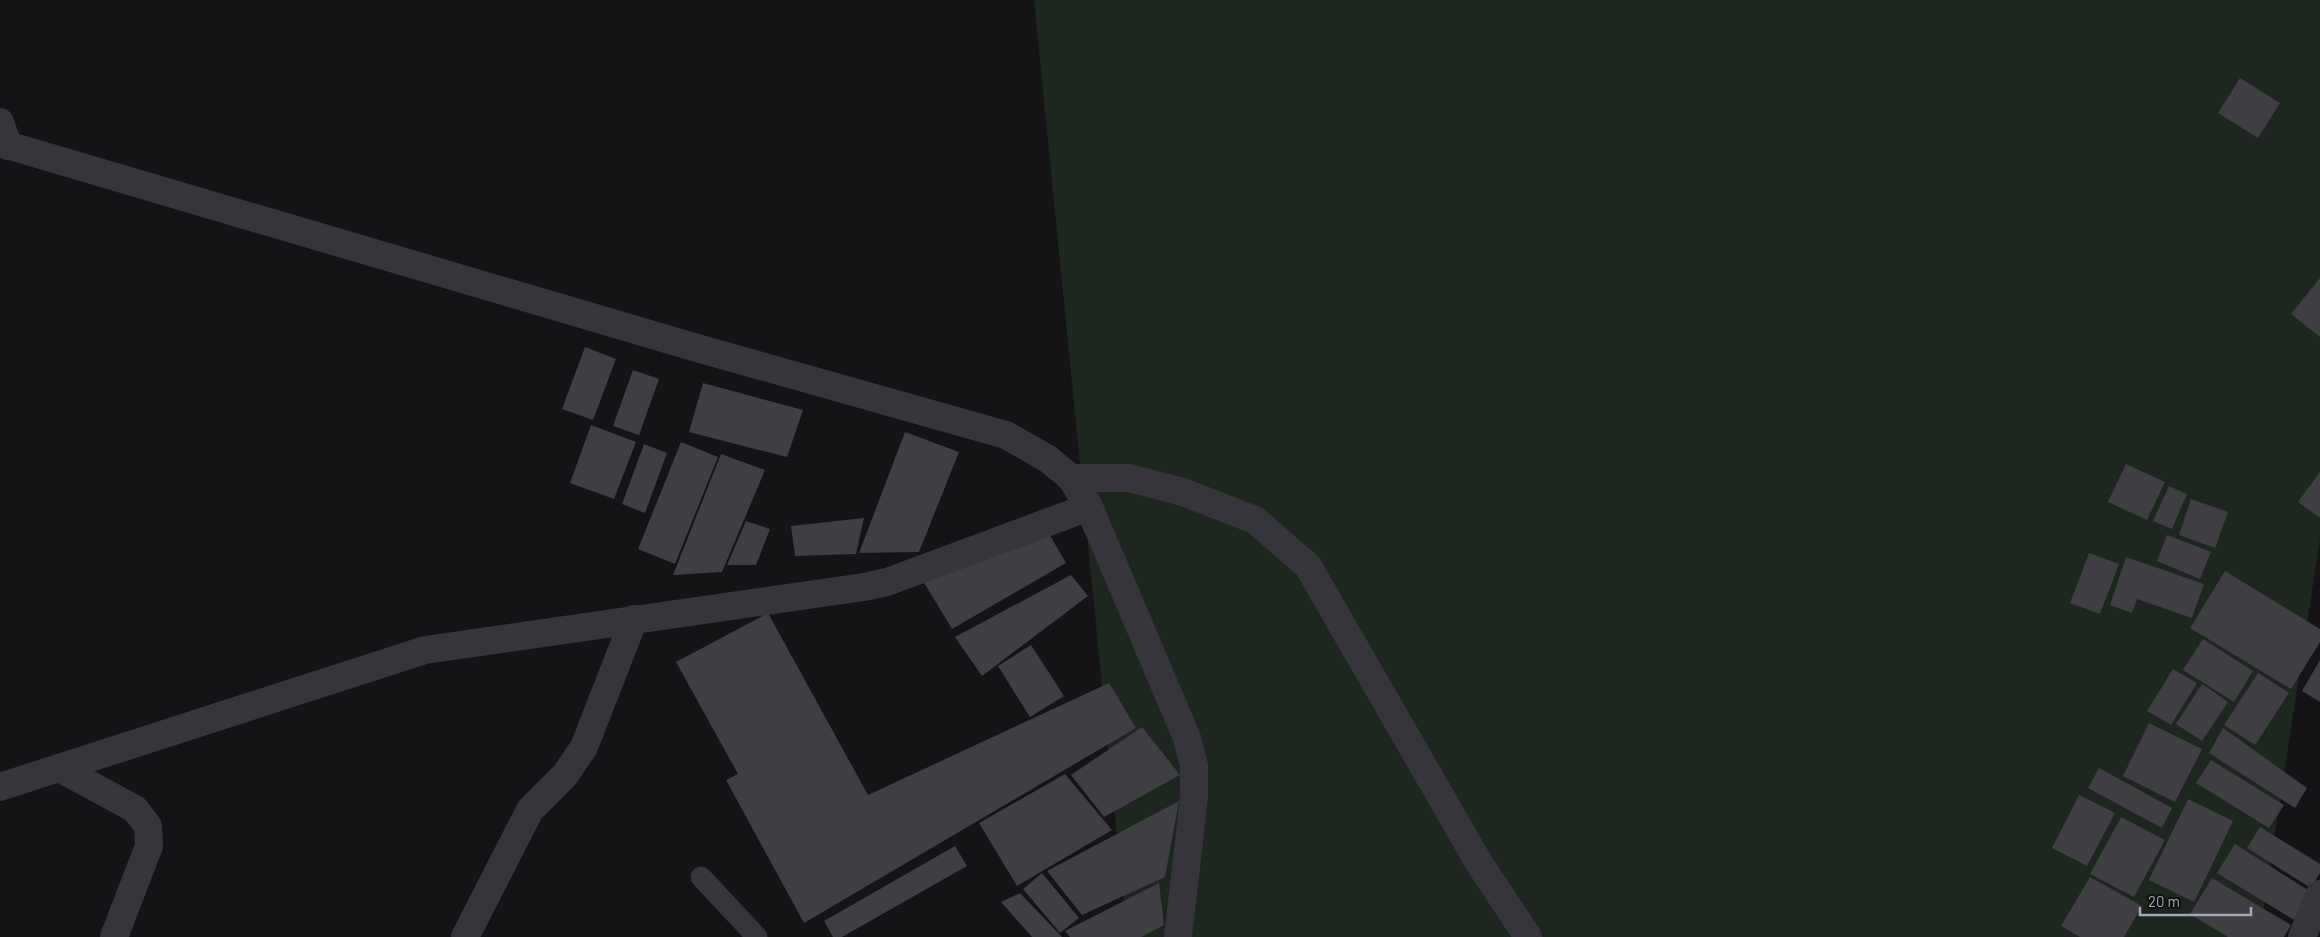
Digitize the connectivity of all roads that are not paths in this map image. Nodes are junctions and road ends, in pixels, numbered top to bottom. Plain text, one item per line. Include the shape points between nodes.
1 (3, 137) edge
2 (1071, 478) junction
3 (1088, 507) junction
4 (634, 619) junction
5 (58, 768) junction
6 (0, 787) edge
7 (700, 877) dead end
8 (2320, 894) edge
9 (114, 937) edge
10 (465, 937) edge
11 (757, 937) edge
12 (1178, 937) edge
13 (1528, 937) edge
14 (2302, 937) edge

1 - 2 street via 697,348 1006,435 1048,459
2 - 3 street
2 - 13 street via 1129,478 1183,492 1255,520 1308,566 1479,863
3 - 4 street via 887,582 838,592
3 - 12 street via 1187,738 1194,766 1194,797
4 - 5 street via 425,650
4 - 10 street via 584,747 565,775 530,810
5 - 6 street
5 - 9 street via 135,809 148,826 149,846
7 - 11 lane
8 - 14 street

